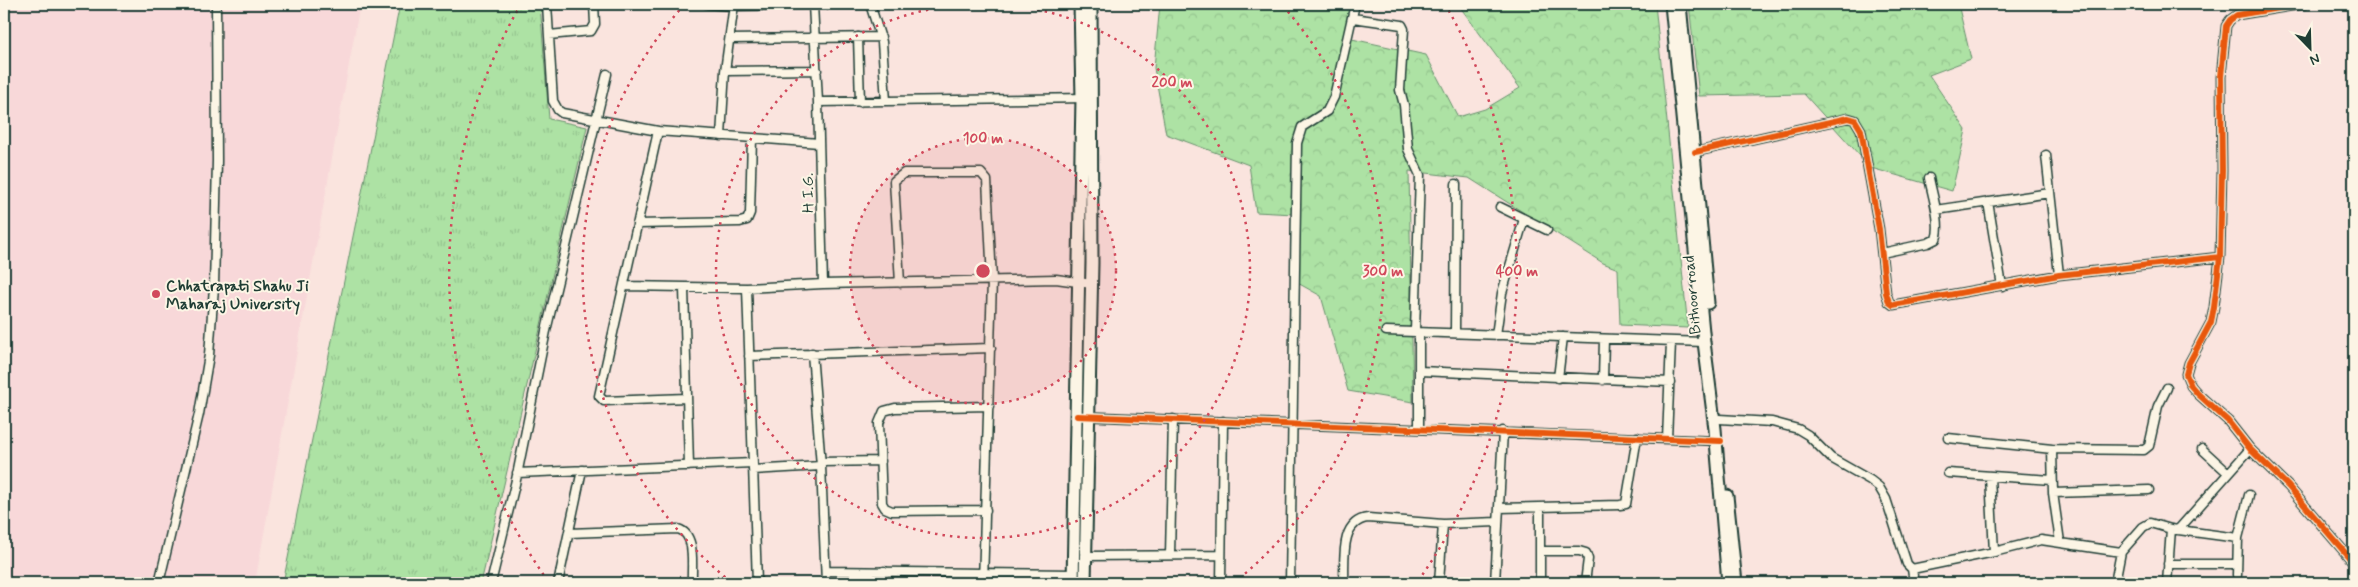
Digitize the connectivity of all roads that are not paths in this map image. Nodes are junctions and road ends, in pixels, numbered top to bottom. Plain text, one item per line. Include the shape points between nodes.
1 (216, 4) edge
2 (546, 4) edge
3 (594, 4) edge
4 (707, 4) edge
5 (847, 4) edge
6 (852, 4) edge
7 (870, 4) edge
8 (1080, 4) edge
9 (1091, 4) edge
10 (1355, 4) edge
11 (1671, 4) edge
12 (1680, 4) edge
13 (2305, 4) edge
14 (734, 5) edge
15 (813, 5) edge
16 (1353, 18) junction
17 (549, 35) junction
18 (858, 37) junction
19 (880, 37) junction
20 (815, 38) junction
21 (730, 39) junction
22 (817, 70) junction
23 (726, 71) junction
24 (607, 74) dead end
25 (1088, 99) junction
26 (886, 101) junction
27 (818, 102) junction
28 (860, 102) junction
29 (597, 120) junction
30 (658, 131) junction
31 (721, 136) junction
32 (752, 138) junction
33 (819, 143) junction
34 (1695, 152) junction
35 (2046, 155) dead end
36 (1929, 178) dead end
37 (1456, 184) dead end
38 (2050, 193) junction
39 (1988, 202) junction
40 (1500, 207) dead end
41 (1936, 210) junction
42 (1524, 219) junction
43 (637, 224) junction
44 (1547, 230) dead end
45 (1882, 253) junction
46 (2220, 257) junction
47 (2059, 275) junction
48 (992, 280) junction
49 (1078, 281) junction
50 (822, 284) junction
51 (900, 284) junction
52 (1092, 284) junction
53 (624, 286) junction
54 (2002, 286) junction
55 (684, 288) junction
56 (747, 288) junction
57 (1386, 331) dead end
58 (1417, 332) junction
59 (1454, 333) junction
60 (1496, 335) junction
61 (1563, 338) junction
62 (1604, 339) junction
63 (1672, 342) junction
64 (1704, 342) junction
65 (991, 348) junction
66 (812, 353) junction
67 (749, 356) junction
68 (1420, 371) junction
69 (1558, 378) junction
70 (1603, 380) junction
71 (1670, 382) junction
72 (2167, 388) dead end
73 (688, 398) junction
74 (989, 406) junction
75 (1083, 416) junction
76 (1173, 419) junction
77 (1719, 419) junction
78 (1223, 421) junction
79 (1292, 423) junction
80 (1419, 428) junction
81 (1503, 431) junction
82 (1637, 437) junction
83 (1948, 438) dead end
84 (1667, 439) junction
85 (1718, 441) junction
86 (2250, 448) junction
87 (2052, 449) junction
88 (2202, 449) dead end
89 (881, 461) junction
90 (821, 464) junction
91 (689, 466) junction
92 (753, 467) junction
93 (582, 470) junction
94 (2228, 472) junction
95 (517, 473) junction
96 (1948, 473) dead end
97 (1990, 477) junction
98 (2052, 480) junction
99 (2149, 490) dead end
100 (2053, 492) junction
101 (2249, 495) dead end
102 (1540, 507) junction
103 (1499, 508) junction
104 (986, 510) junction
105 (1498, 522) junction
106 (1443, 524) junction
107 (2174, 529) junction
108 (569, 534) junction
109 (2238, 538) junction
110 (2060, 542) junction
111 (1540, 551) junction
112 (1994, 552) junction
113 (2121, 552) junction
114 (1170, 555) junction
115 (1221, 555) junction
116 (1086, 556) junction
117 (2354, 563) edge
118 (2168, 564) junction
119 (2237, 564) junction
120 (1912, 569) junction
121 (826, 571) junction
122 (884, 571) junction
123 (984, 572) junction
124 (2238, 575) dead end
125 (1073, 578) edge
126 (159, 583) edge
127 (491, 583) edge
128 (558, 583) edge
129 (692, 583) edge
130 (756, 583) edge
131 (826, 583) edge
132 (884, 583) edge
133 (984, 583) edge
134 (1086, 583) edge
135 (1221, 583) edge
136 (1290, 583) edge
137 (1344, 583) edge
138 (1439, 583) edge
139 (1495, 583) edge
140 (1540, 583) edge
141 (1585, 583) edge
142 (1728, 583) edge
143 (1736, 583) edge
144 (1914, 583) edge
145 (2115, 583) edge
146 (2168, 583) edge

1 - 126 street via 217,171 209,355 199,414
2 - 17 street
3 - 17 street via 595,24 591,31
4 - 14 street
5 - 6 street
5 - 15 street
7 - 19 street
8 - 25 street
9 - 25 street
10 - 16 street
11 - 64 street
12 - 34 street, Bithoor road
13 - 46 street via 2237,15 2226,26 2221,78
14 - 15 street
14 - 21 street
15 - 20 street, H I.G.
16 - 58 street via 1402,25 1404,29 1400,90 1408,149 1420,175
16 - 79 street via 1331,103 1323,114 1307,122 1299,133
17 - 29 street via 554,106 562,113
18 - 19 street
18 - 20 street
18 - 28 street
19 - 26 street
20 - 21 street
20 - 22 street, H I.G.
21 - 23 street
22 - 23 street
22 - 27 street, H I.G.
23 - 31 street
24 - 29 street
25 - 26 street
25 - 49 street
25 - 52 street
26 - 28 street
27 - 28 street
27 - 33 street, H I.G.
29 - 30 street
29 - 95 street via 546,332
30 - 31 street
30 - 43 street
31 - 32 street
32 - 33 street
32 - 43 street via 750,213 747,220
33 - 50 street, H I.G.
34 - 45 street via 1848,118 1855,120 1861,130
34 - 77 street, Bithoor road
35 - 38 street
36 - 41 street
37 - 59 street
38 - 39 street
38 - 47 street
39 - 41 street
39 - 54 street
40 - 42 street
41 - 45 street via 1936,239
42 - 44 street
42 - 60 street via 1502,293
43 - 53 street
45 - 54 street via 1886,293 1893,304
46 - 47 street
46 - 86 street via 2211,322 2186,374 2191,386 2228,421
47 - 54 street
48 - 49 street
48 - 51 street
48 - 51 street via 985,176 981,173 904,173 894,181
48 - 65 street
49 - 52 street
49 - 75 street
50 - 51 street
50 - 56 street
52 - 75 street
53 - 55 street
53 - 73 street via 599,390 601,399
55 - 56 street
55 - 73 street
56 - 67 street
57 - 58 street
58 - 59 street
58 - 68 street
59 - 60 street
60 - 61 street
61 - 62 street
61 - 69 street
62 - 63 street
62 - 70 street
63 - 64 street
63 - 71 street
64 - 85 street
65 - 66 street
65 - 74 street
66 - 67 street
66 - 90 street
67 - 92 street
68 - 69 street
68 - 80 street
69 - 70 street
70 - 71 street
71 - 84 street
72 - 87 street via 2158,406 2146,449
73 - 91 street
74 - 89 street via 886,410 879,423
74 - 104 street
75 - 76 street
75 - 116 street
75 - 125 street
76 - 78 street
76 - 114 street
77 - 85 street, Bithoor road
77 - 120 street via 1772,422 1798,429 1831,458 1870,480 1886,499 1907,564
78 - 79 street
78 - 115 street
79 - 80 street
79 - 136 street
80 - 81 street
81 - 82 street
81 - 103 street
82 - 84 street
82 - 102 street via 1626,504
83 - 87 street
84 - 85 street
85 - 142 street
85 - 143 street, Bithoor road
86 - 94 street
86 - 117 street via 2288,486
87 - 98 street
88 - 94 street
89 - 90 street
89 - 104 street via 882,503 887,510
90 - 92 street
90 - 121 street
91 - 92 street
91 - 93 street
92 - 130 street
93 - 95 street
93 - 108 street
94 - 107 street
95 - 127 street
96 - 97 street
97 - 98 street
97 - 112 street
98 - 100 street
99 - 100 street
100 - 110 street
101 - 109 street
102 - 103 street
102 - 111 street
103 - 105 street
104 - 123 street
105 - 106 street
105 - 139 street
106 - 137 street via 1368,518 1354,522 1347,536
106 - 138 street
107 - 109 street
107 - 113 street via 2147,524
107 - 118 street
108 - 128 street
108 - 129 street via 684,530 690,539
109 - 119 street
110 - 112 street via 2037,540
110 - 113 street
111 - 140 street
111 - 141 street via 1586,553
112 - 120 street
113 - 145 street
114 - 115 street
114 - 116 street
115 - 135 street
116 - 134 street
118 - 119 street
118 - 146 street
119 - 124 street
120 - 144 street
121 - 122 street
121 - 131 street
122 - 123 street
122 - 132 street
123 - 125 street
123 - 133 street

